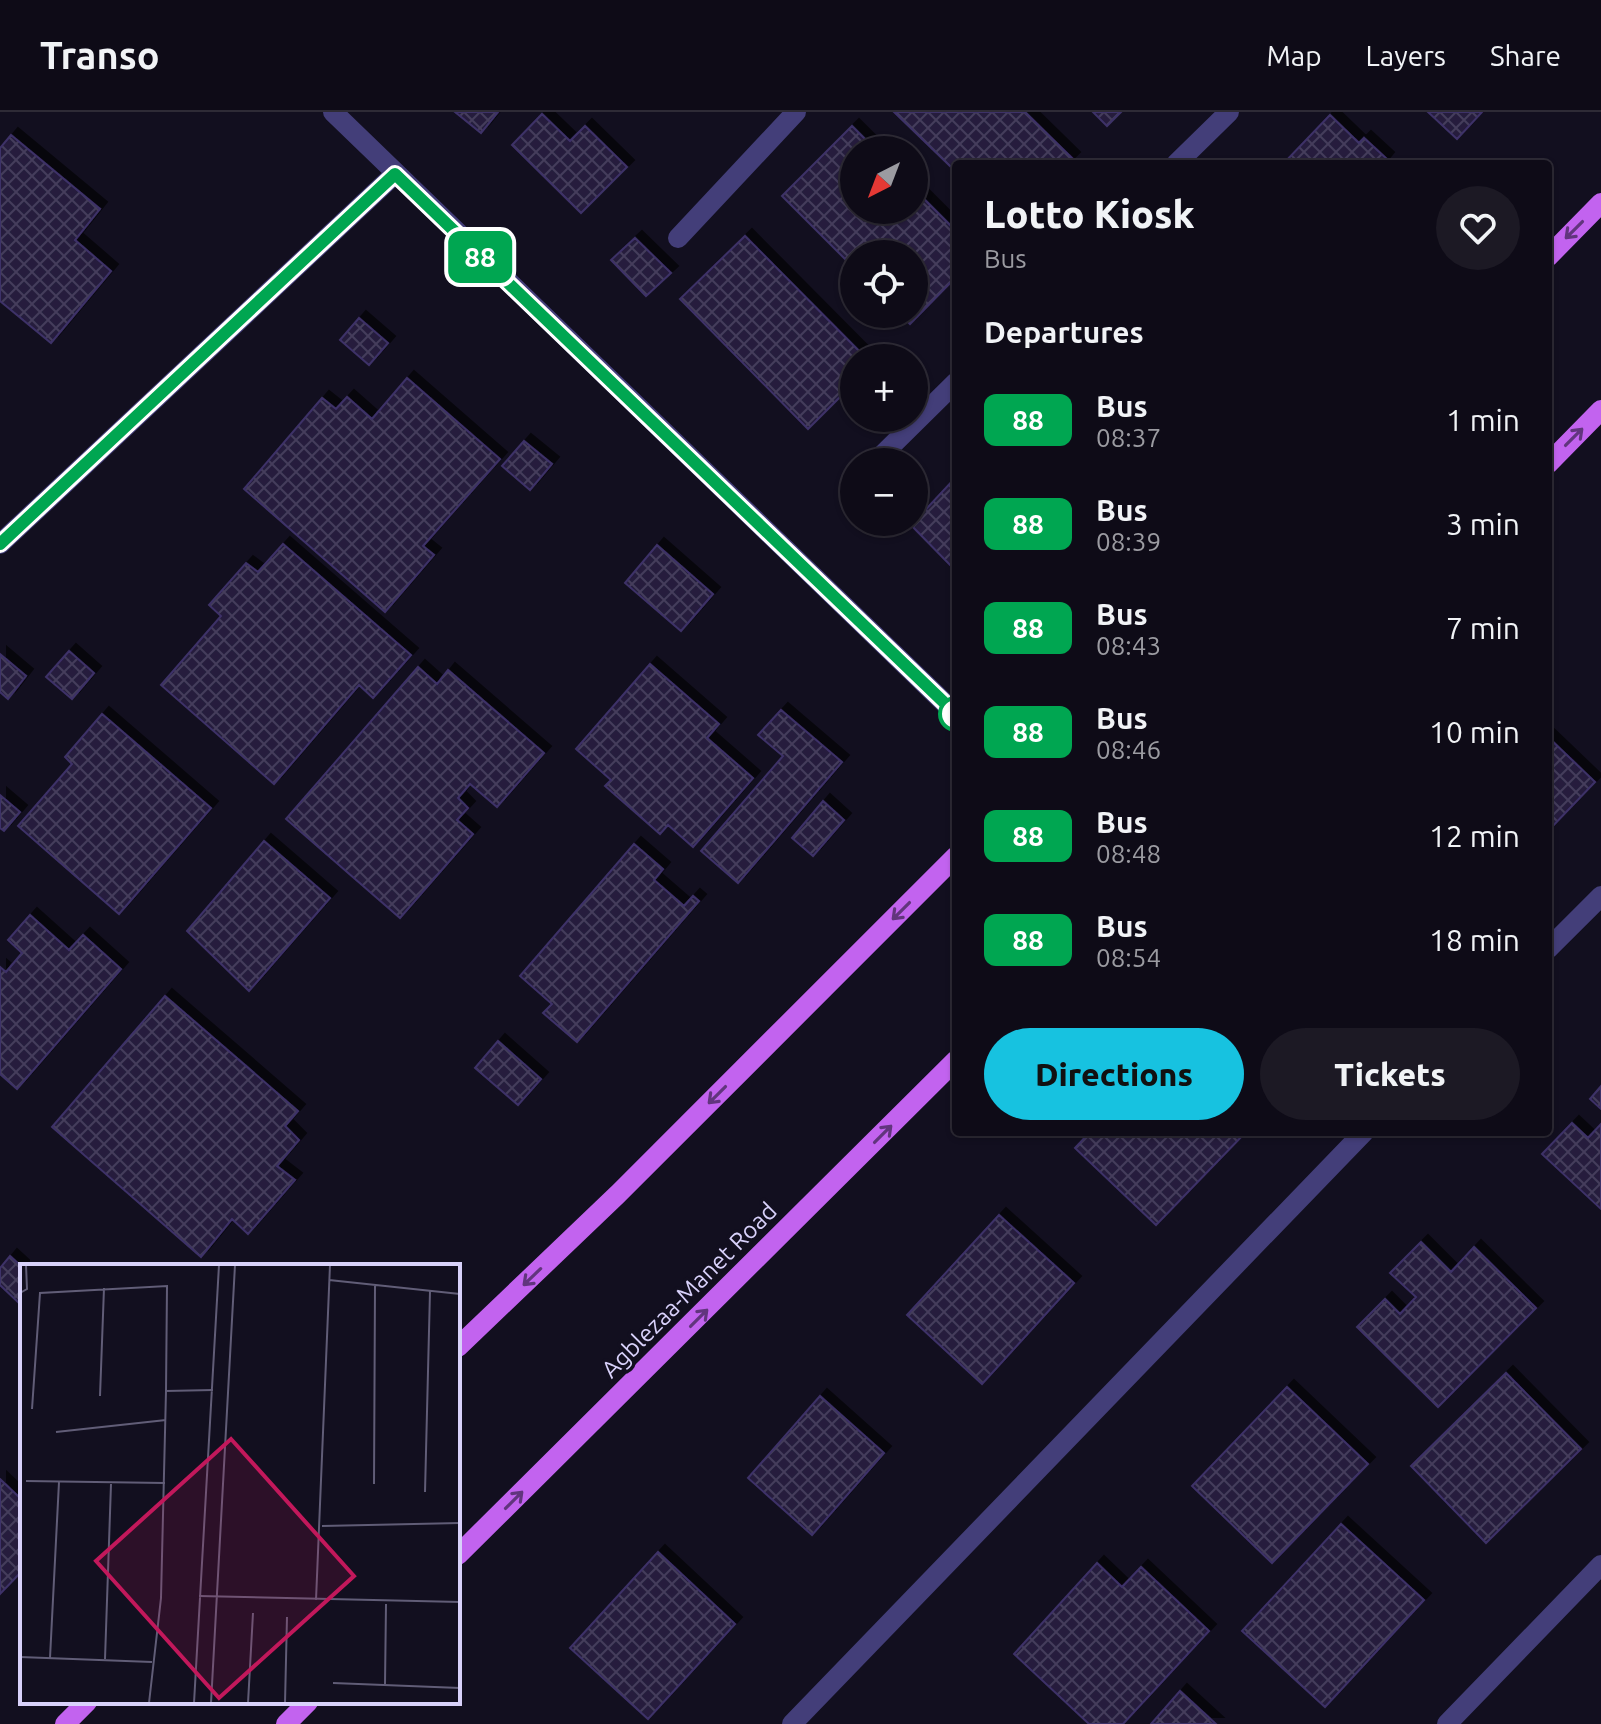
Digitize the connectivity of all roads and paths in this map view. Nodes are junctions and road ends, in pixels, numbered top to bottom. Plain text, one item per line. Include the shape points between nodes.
1 (333, 112) edge
2 (796, 112) edge
3 (1229, 112) edge
4 (1180, 160) edge
5 (395, 174) junction
6 (1601, 203) edge
7 (678, 238) dead end
8 (1552, 253) edge
9 (952, 386) edge
10 (1601, 410) edge
11 (889, 448) edge
12 (1552, 460) edge
13 (0, 544) edge
14 (952, 710) edge
15 (952, 860) edge
16 (1601, 896) edge
17 (1552, 945) edge
18 (952, 1064) edge
19 (1360, 1136) edge
20 (460, 1345) edge
21 (460, 1553) edge
22 (1601, 1565) edge
23 (85, 1704) edge
24 (306, 1704) edge
25 (65, 1724) edge
26 (286, 1724) edge
27 (792, 1724) edge
28 (1447, 1724) edge

1 - 5 street
2 - 7 street
3 - 4 street
5 - 13 street
5 - 14 street
6 -> 8 main road
9 - 11 street
12 -> 10 main road
15 -> 20 main road
16 - 17 street
21 -> 18 main road, Agblezaa-Manet Road
19 - 27 street
22 - 28 street
23 - 25 main road
24 - 26 main road

